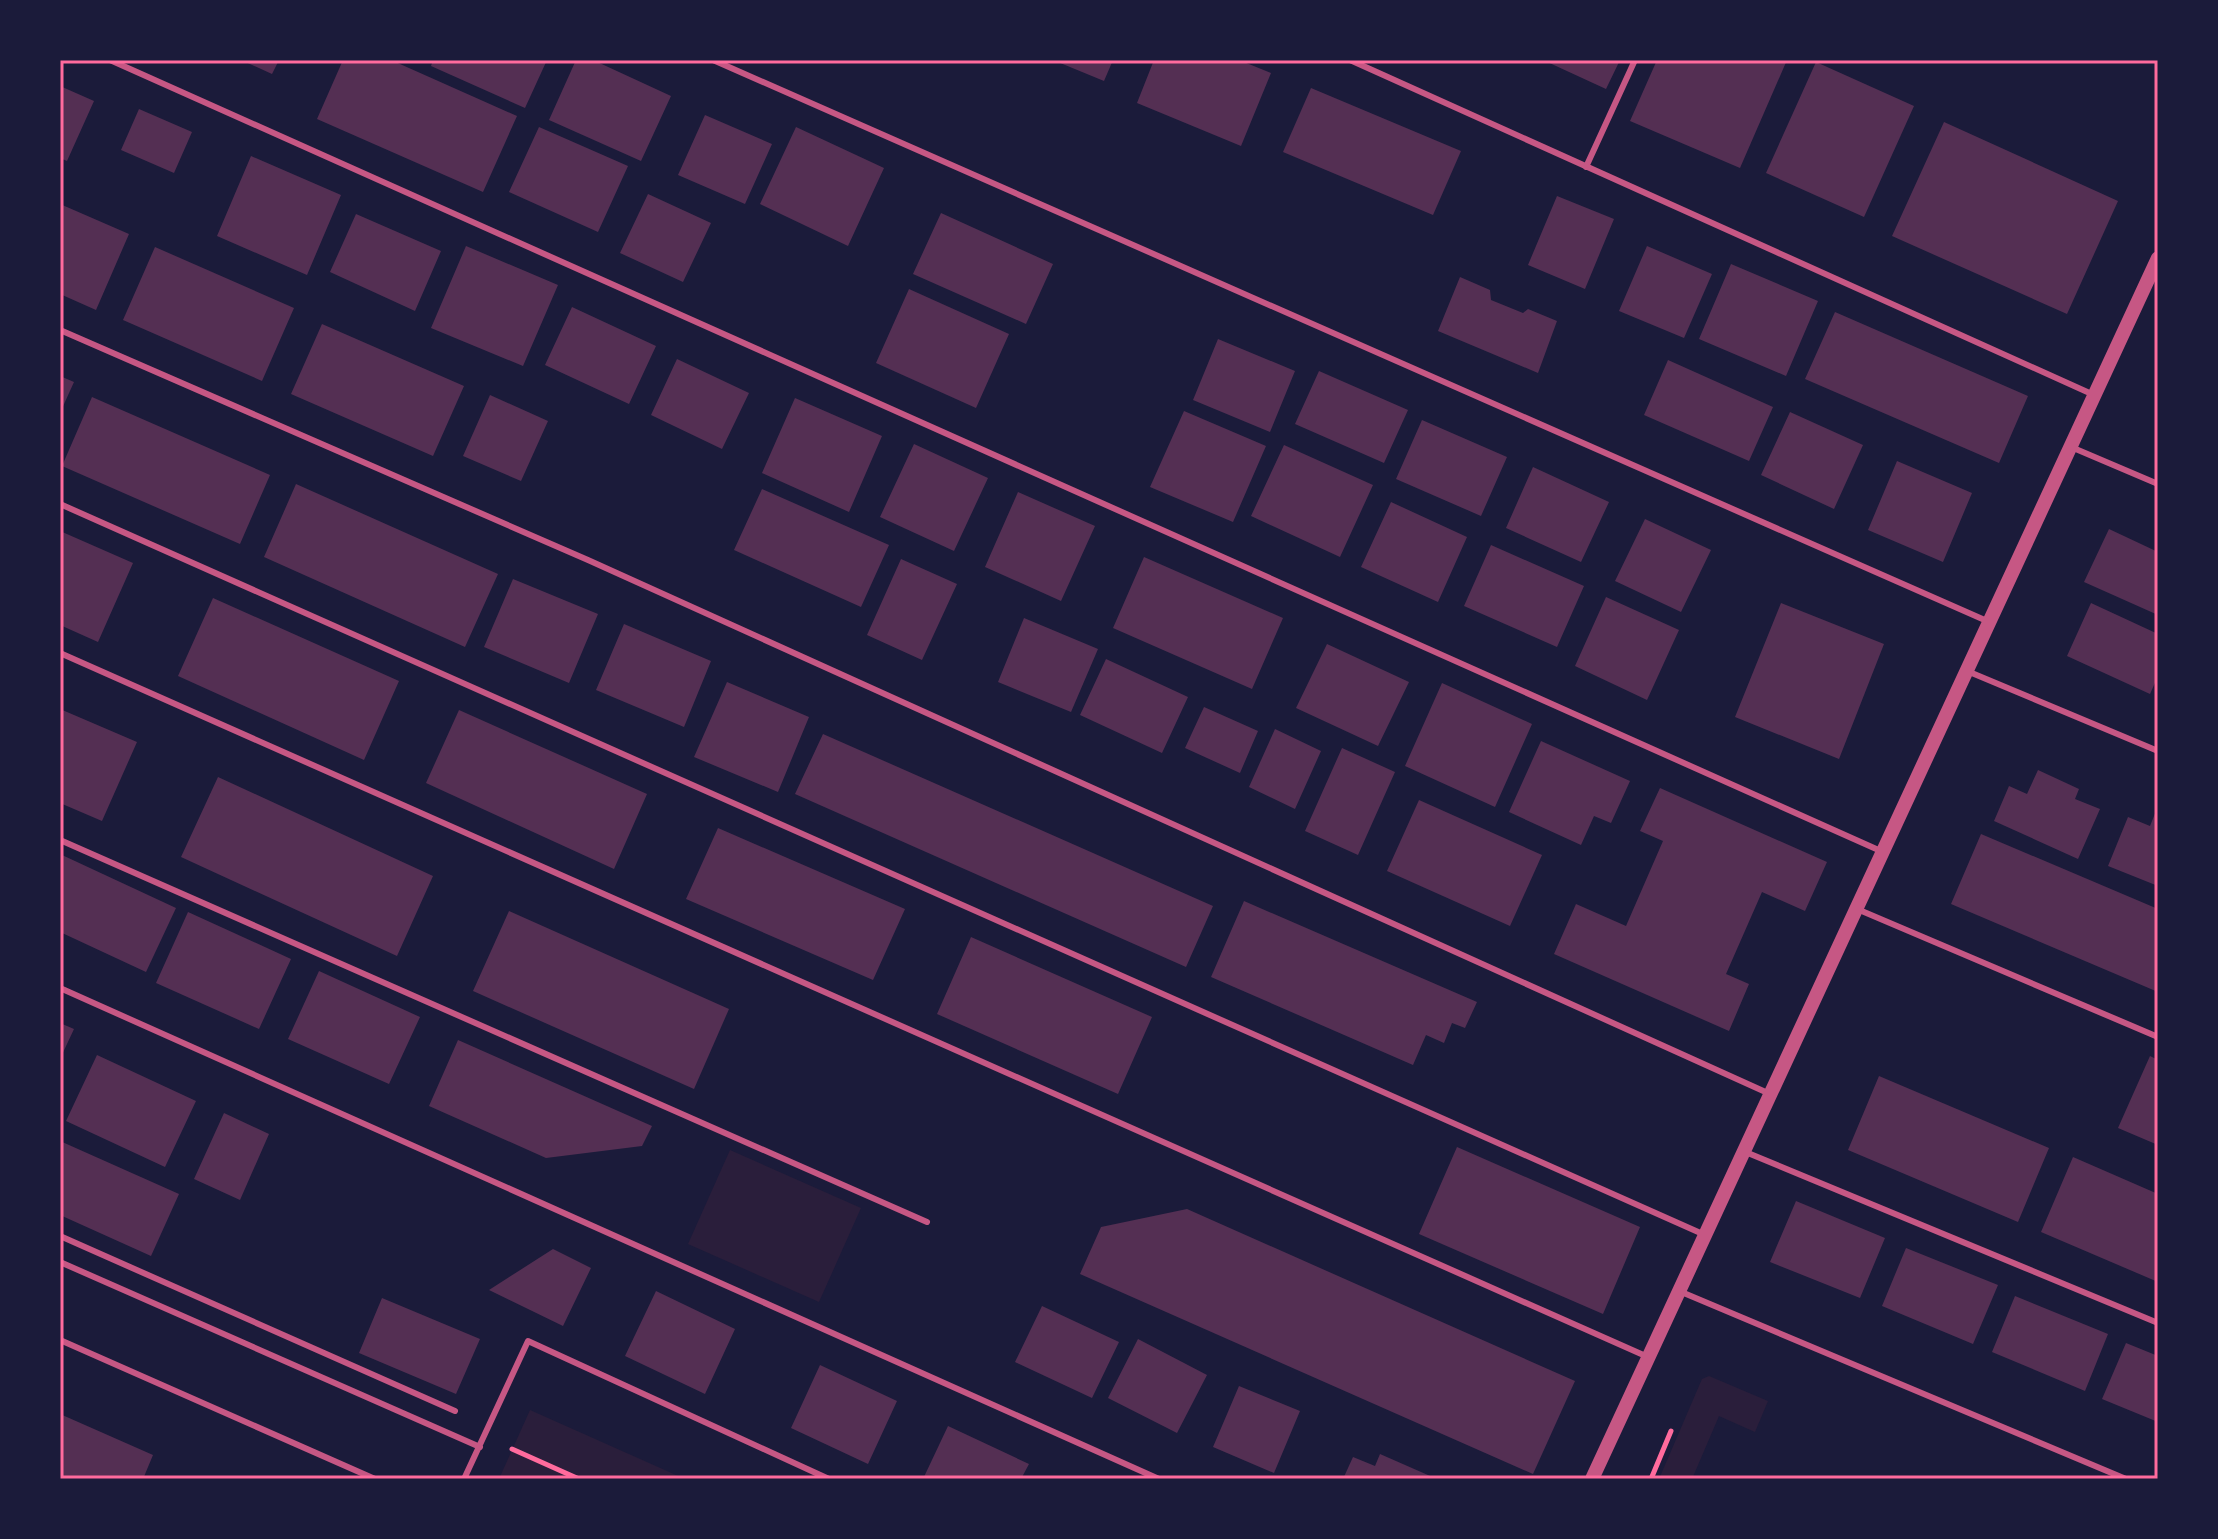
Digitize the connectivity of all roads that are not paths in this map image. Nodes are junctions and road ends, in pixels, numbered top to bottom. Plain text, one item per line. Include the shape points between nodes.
1 (110, 60) edge
2 (713, 60) edge
3 (1350, 60) edge
4 (1635, 60) edge
5 (1586, 167) junction
6 (2158, 258) edge
7 (60, 330) edge
8 (2095, 395) junction
9 (2071, 447) junction
10 (2158, 484) edge
11 (60, 504) edge
12 (1990, 623) junction
13 (60, 653) edge
14 (1967, 671) junction
15 (2158, 751) edge
16 (60, 840) edge
17 (1883, 852) junction
18 (1857, 909) junction
19 (60, 988) edge
20 (2158, 1037) edge
21 (1771, 1094) junction
22 (1743, 1151) junction
23 (927, 1222) dead end
24 (1705, 1235) junction
25 (60, 1236) edge
26 (60, 1262) edge
27 (1679, 1290) junction
28 (2158, 1323) edge
29 (60, 1340) edge
30 (1648, 1357) junction
31 (455, 1411) dead end
32 (480, 1447) junction
33 (375, 1479) edge
34 (464, 1479) edge
35 (829, 1479) edge
36 (1159, 1479) edge
37 (1592, 1479) edge
38 (2126, 1479) edge

1 - 17 lane
2 - 12 lane
3 - 5 lane
4 - 5 lane
5 - 8 lane
6 - 8 street
7 - 21 lane via 588,560
8 - 9 street
9 - 10 lane
9 - 12 street
11 - 24 lane
12 - 14 street
13 - 30 lane
14 - 15 lane
14 - 17 street
16 - 23 lane
17 - 18 street
18 - 20 lane
18 - 21 street
19 - 36 lane
21 - 22 street
22 - 24 street
22 - 28 lane
24 - 27 street
25 - 31 lane
26 - 32 lane
27 - 30 street
27 - 38 lane
29 - 33 lane
30 - 37 street
32 - 34 lane
32 - 35 lane via 528,1341

